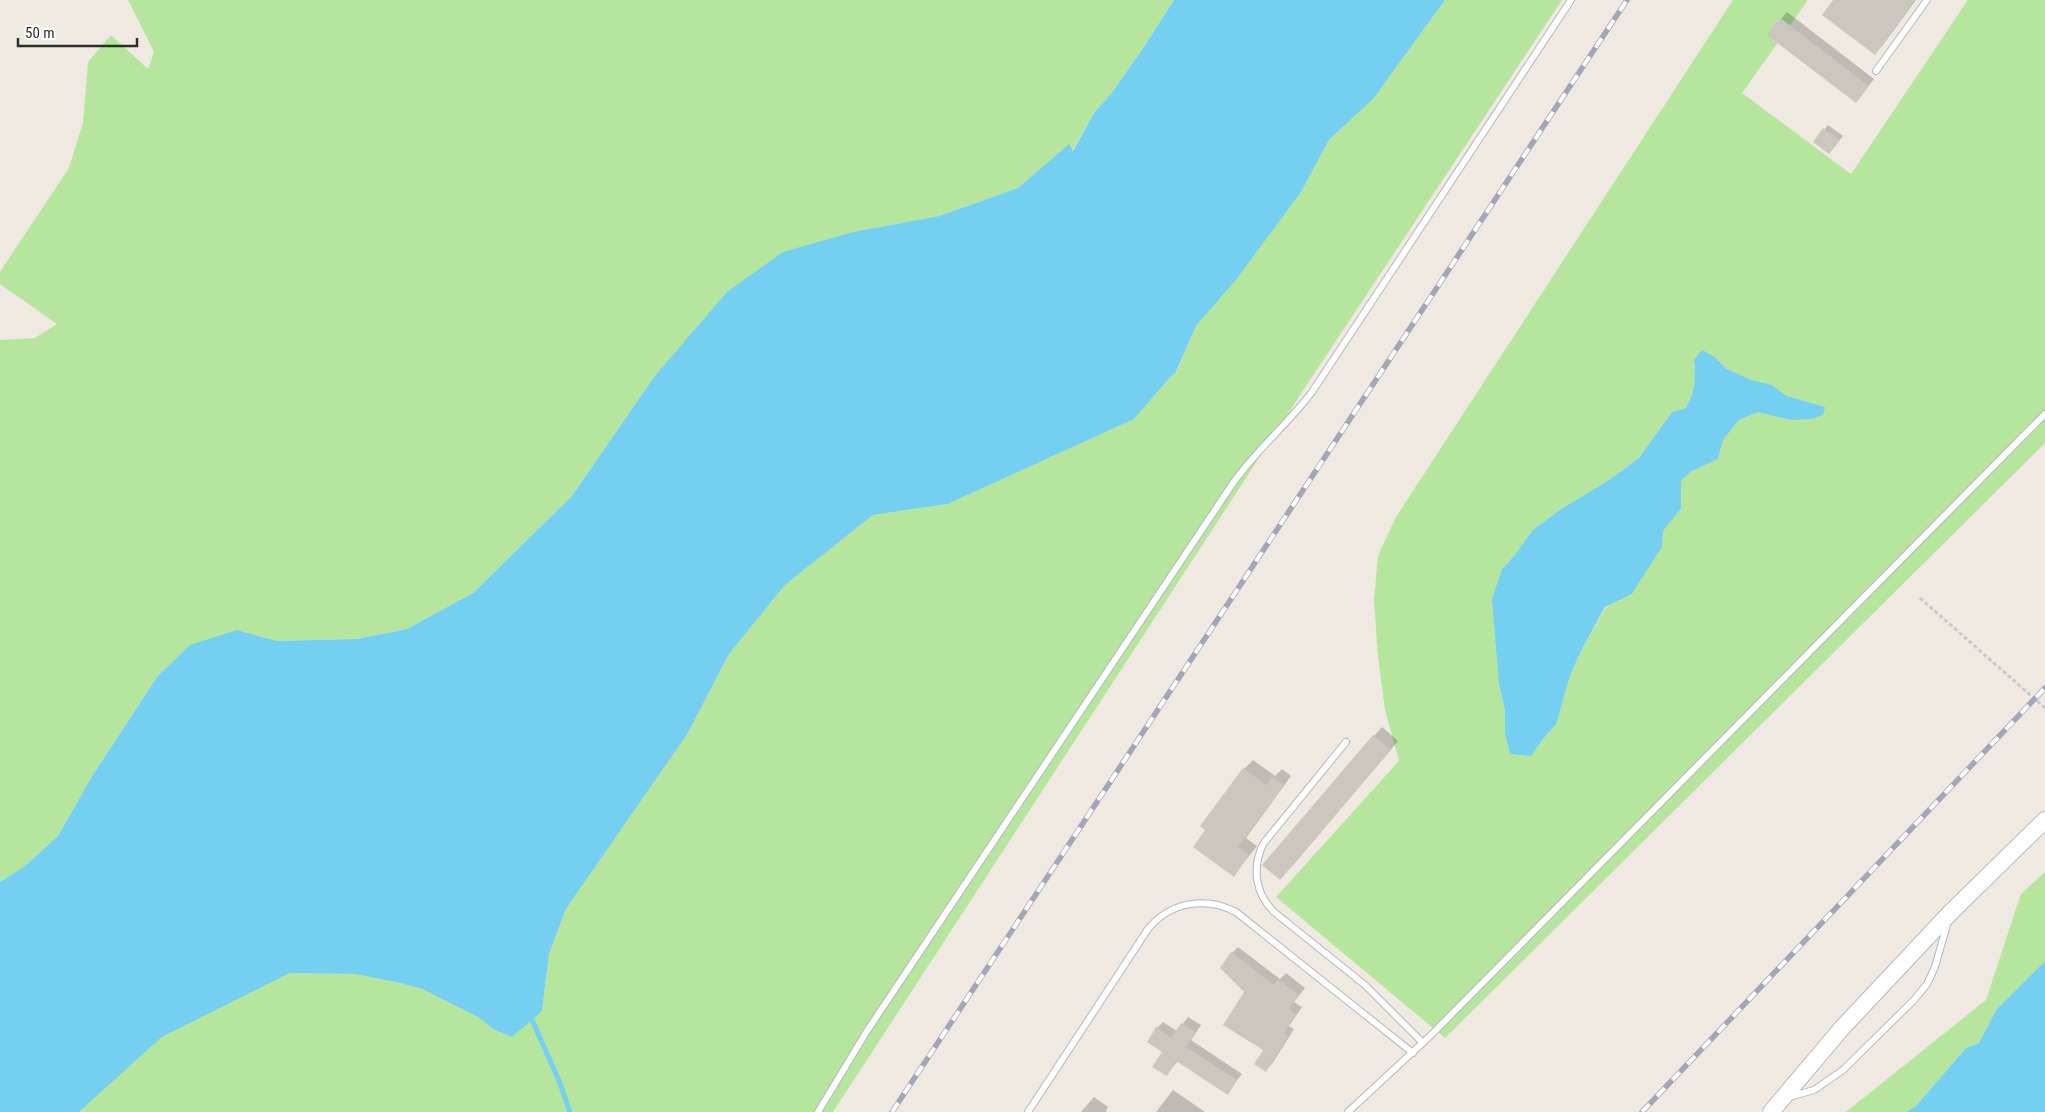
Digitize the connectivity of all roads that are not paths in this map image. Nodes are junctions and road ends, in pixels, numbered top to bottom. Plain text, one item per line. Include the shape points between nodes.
1 (1571, 0) edge
2 (1927, 0) edge
3 (1876, 70) dead end
4 (2045, 414) edge
5 (1346, 742) dead end
6 (2045, 820) edge
7 (1950, 913) junction
8 (1423, 1043) junction
9 (1413, 1053) junction
10 (1784, 1098) junction
11 (818, 1112) edge
12 (1028, 1112) edge
13 (1348, 1112) edge
14 (1771, 1112) edge

1 - 11 lane via 1316,388 1250,460 1227,491 873,1022
2 - 3 lane
4 - 8 lane
5 - 8 lane via 1263,844 1257,861 1258,886 1262,898 1274,912 1365,985
6 - 7 street
7 - 10 street via 1842,1028
7 - 10 lane via 1935,967 1914,1000 1843,1070 1814,1090
8 - 9 lane
9 - 12 lane via 1236,912 1211,903 1189,904 1169,911 1148,929
9 - 13 lane
10 - 14 street

